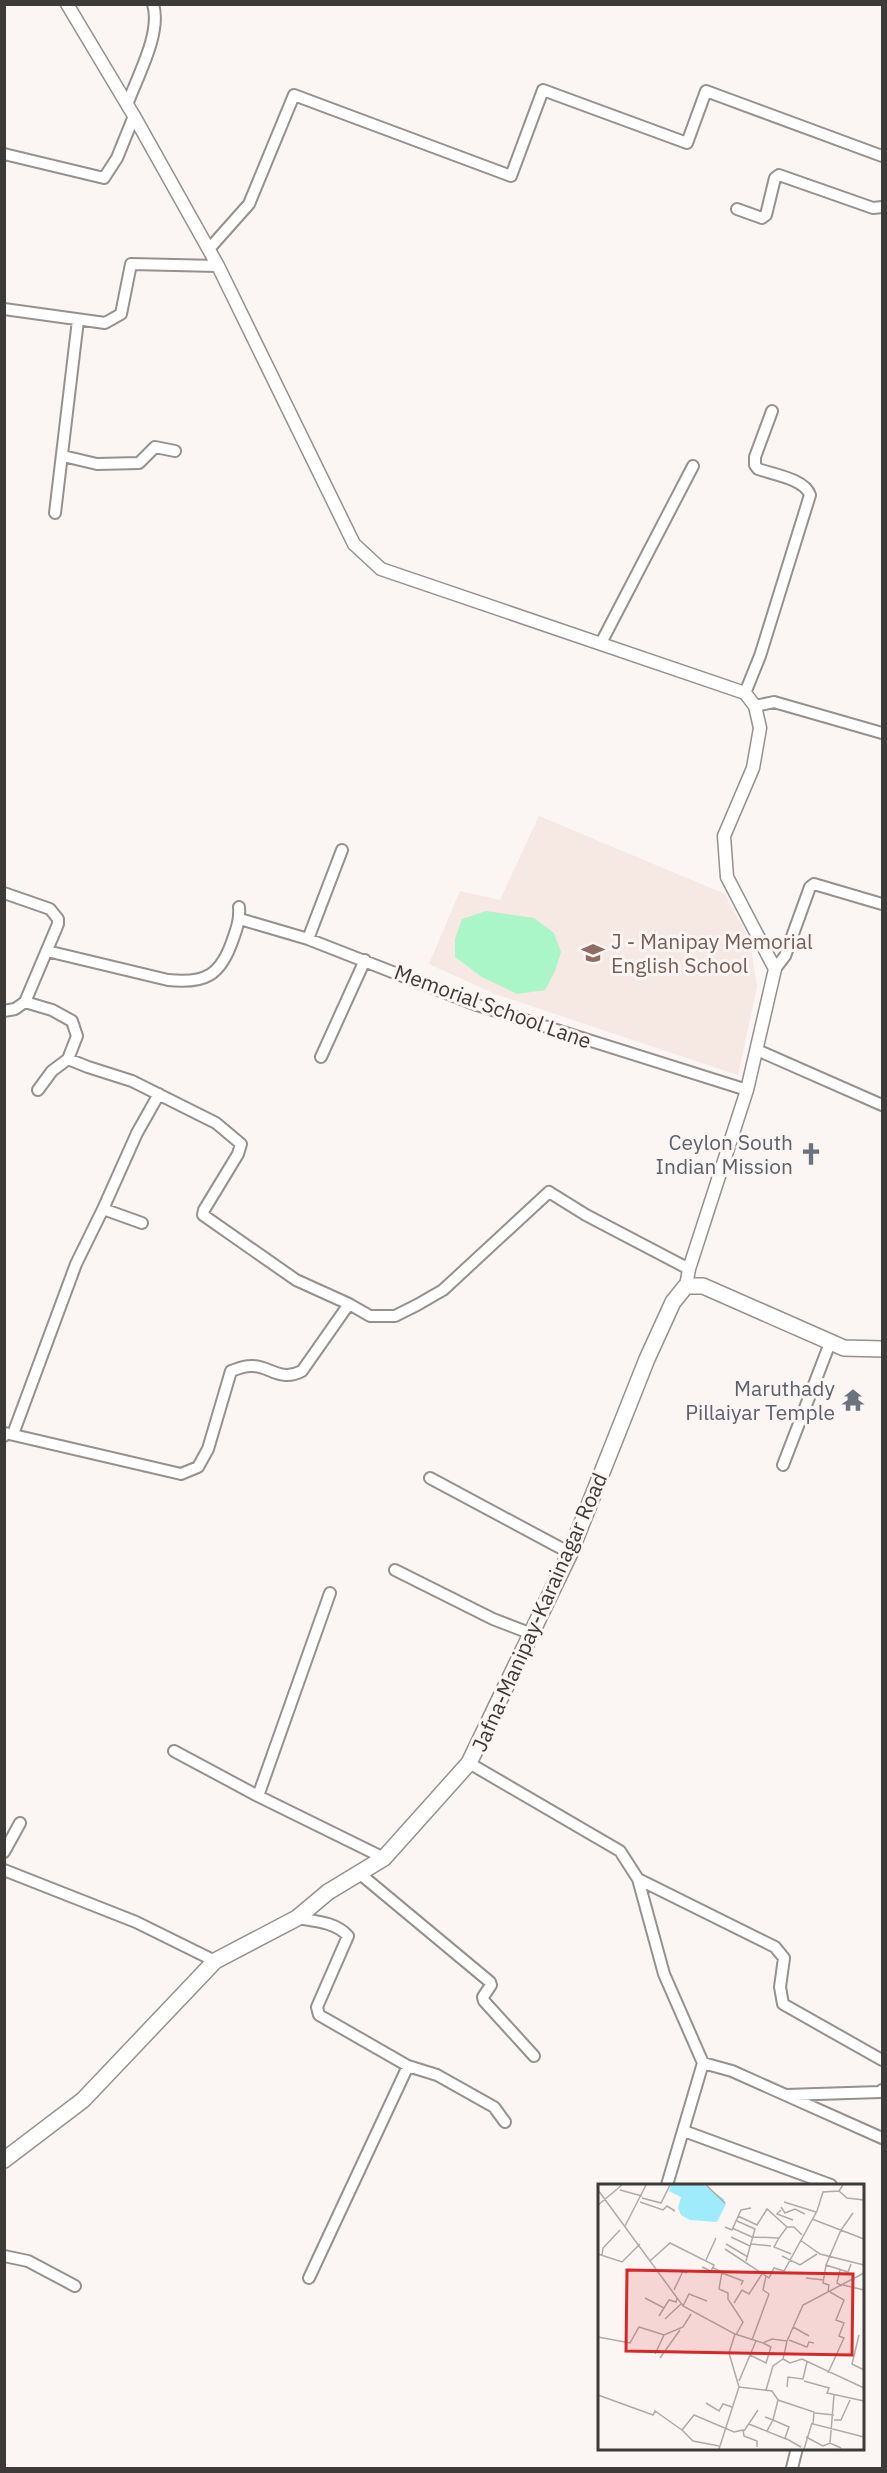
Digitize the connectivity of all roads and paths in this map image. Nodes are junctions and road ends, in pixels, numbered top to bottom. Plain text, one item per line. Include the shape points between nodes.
1 (67, 4) edge
2 (153, 4) edge
3 (130, 111) junction
4 (4, 154) edge
5 (882, 156) edge
6 (882, 207) edge
7 (737, 209) dead end
8 (209, 249) junction
9 (218, 266) junction
10 (4, 309) edge
11 (78, 320) junction
12 (772, 411) dead end
13 (175, 451) dead end
14 (63, 456) junction
15 (693, 466) dead end
16 (55, 513) dead end
17 (601, 643) junction
18 (744, 693) junction
19 (755, 706) junction
20 (882, 733) edge
21 (342, 850) dead end
22 (4, 893) edge
23 (882, 904) edge
24 (239, 907) dead end
25 (240, 919) junction
26 (308, 939) junction
27 (46, 951) junction
28 (365, 960) junction
29 (775, 969) junction
30 (26, 1002) junction
31 (4, 1011) edge
32 (757, 1050) junction
33 (321, 1058) dead end
34 (68, 1059) junction
35 (38, 1090) dead end
36 (747, 1090) junction
37 (159, 1094) junction
38 (882, 1105) edge
39 (103, 1209) junction
40 (142, 1223) dead end
41 (689, 1269) junction
42 (686, 1286) junction
43 (349, 1304) junction
44 (830, 1343) junction
45 (882, 1349) edge
46 (9, 1435) edge
47 (783, 1465) dead end
48 (430, 1478) dead end
49 (570, 1553) junction
50 (395, 1570) dead end
51 (330, 1593) dead end
52 (532, 1634) junction
53 (174, 1751) dead end
54 (470, 1763) junction
55 (258, 1796) junction
56 (20, 1823) dead end
57 (4, 1852) edge
58 (384, 1858) junction
59 (4, 1870) edge
60 (359, 1873) junction
61 (638, 1879) junction
62 (297, 1918) junction
63 (215, 1961) junction
64 (534, 2056) dead end
65 (882, 2060) edge
66 (703, 2063) junction
67 (408, 2066) junction
68 (882, 2090) edge
69 (783, 2095) junction
70 (504, 2122) dead end
71 (684, 2131) junction
72 (882, 2138) edge
73 (4, 2160) edge
74 (667, 2184) edge
75 (828, 2184) edge
76 (4, 2256) edge
77 (309, 2278) dead end
78 (75, 2286) dead end
79 (797, 2449) edge
80 (792, 2469) edge

1 - 3 street
2 - 3 street via 155,31
3 - 4 street via 117,158 104,178
3 - 8 street
5 - 8 street via 706,91 687,143 543,90 511,176 294,95 249,204
6 - 7 street via 873,208 779,175 766,215 762,218
8 - 9 street
9 - 11 street via 131,264 121,315 105,323
9 - 17 street via 354,544 381,569
10 - 11 street
11 - 14 street
12 - 18 street via 755,465 802,484 810,495 760,656
13 - 14 street via 155,447 139,463 97,464
14 - 16 street
15 - 17 street
17 - 18 street
18 - 19 street
19 - 20 street via 774,702
19 - 29 street via 760,728 753,768 724,836 727,877
21 - 26 street
22 - 27 street via 57,915 58,924
23 - 29 street via 814,884 785,956
24 - 25 street
25 - 26 street, Memorial School Lane
25 - 27 street via 226,960 217,971 199,980 168,980
26 - 28 street, Memorial School Lane
27 - 30 street
28 - 33 street
28 - 36 street, Memorial School Lane via 474,1004
29 - 32 street
30 - 31 street
30 - 34 street via 72,1021 77,1036
32 - 36 street
32 - 38 street
34 - 35 street via 52,1071
34 - 37 street
36 - 41 street
37 - 39 street
37 - 43 street via 216,1123 241,1144 203,1215 296,1280
39 - 40 street
39 - 46 street via 76,1264
41 - 42 street
41 - 43 street via 549,1192 443,1290 417,1305 395,1316 370,1316
42 - 44 main road via 704,1286
42 - 49 main road, Jafna-Manipay-Karainagar Road via 673,1302 647,1359
43 - 46 street via 302,1371 294,1375 275,1374 252,1365 231,1371 208,1449 198,1467 181,1474
44 - 45 main road via 844,1348
44 - 47 street
48 - 49 street
49 - 52 main road, Jafna-Manipay-Karainagar Road
50 - 52 street
51 - 55 street
52 - 54 main road, Jafna-Manipay-Karainagar Road
53 - 55 street
54 - 58 main road, Jafna-Manipay-Karainagar Road
54 - 61 street via 620,1851
55 - 58 street
56 - 57 street
58 - 60 main road, Jafna-Manipay-Karainagar Road
59 - 63 street via 136,1922
60 - 62 main road, Jafna-Manipay-Karainagar Road
60 - 64 street via 490,1982 484,2001
61 - 65 street via 775,1947 784,1958 780,1987 783,2004
61 - 66 street via 664,1974
62 - 63 main road, Jafna-Manipay-Karainagar Road
62 - 67 street via 331,1925 348,1936 317,2007 319,2015
63 - 73 main road, Jafna-Manipay-Karainagar Road via 84,2100
66 - 69 street via 732,2071
66 - 71 street
67 - 70 street via 437,2075 494,2107
67 - 77 street
68 - 69 street
69 - 72 street
71 - 74 street
71 - 75 street
76 - 78 street via 28,2261
79 - 80 street

